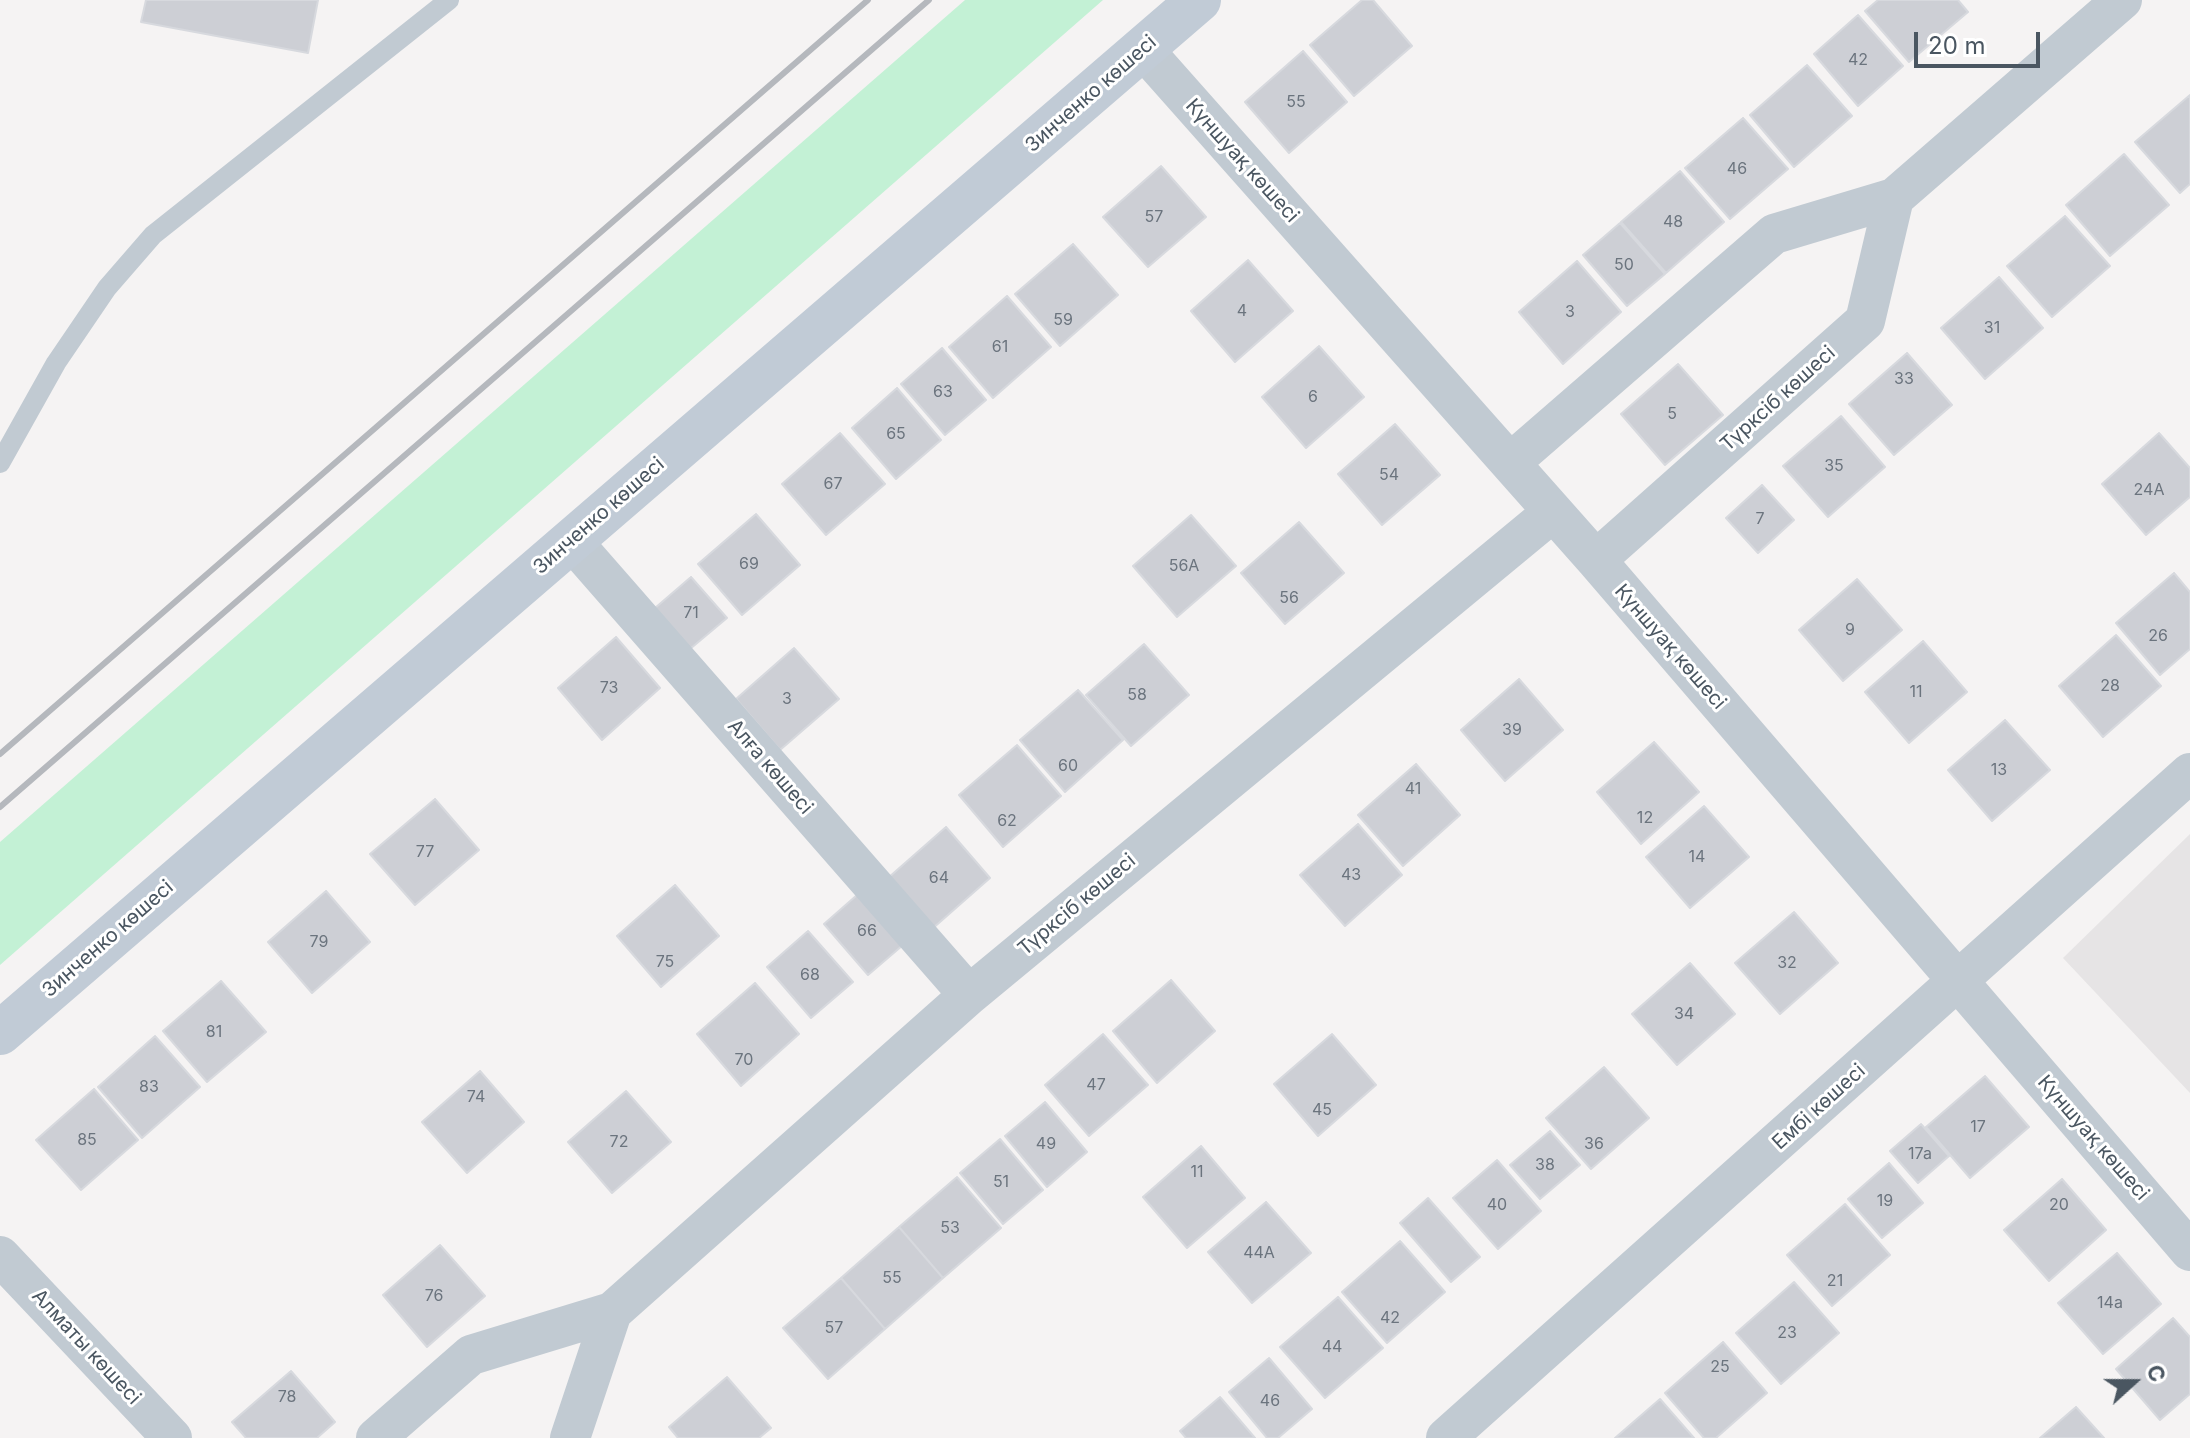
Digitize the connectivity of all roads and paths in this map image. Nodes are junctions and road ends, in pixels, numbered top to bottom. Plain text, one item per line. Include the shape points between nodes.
1 (449, 0) edge
2 (1199, 0) edge
3 (2122, 0) edge
4 (1143, 49) junction
5 (1894, 198) junction
6 (0, 463) edge
7 (1510, 463) junction
8 (1553, 512) junction
9 (571, 540) junction
10 (1596, 560) junction
11 (2190, 773) edge
12 (1958, 983) junction
13 (969, 995) junction
14 (0, 1033) edge
15 (2190, 1251) edge
16 (0, 1256) edge
17 (612, 1312) junction
18 (172, 1438) edge
19 (376, 1438) edge
20 (570, 1438) edge
21 (1446, 1438) edge

1 - 6 lane via 153,235 107,288 56,363
2 - 4 street, Зинченко көшесі
3 - 5 street
4 - 7 street, Күншуақ көшесі
4 - 9 street, Зинченко көшесі
5 - 7 street via 1774,234
5 - 10 street, Түрксіб көшесі via 1865,321
7 - 8 street, Күншуақ көшесі
8 - 10 street, Күншуақ көшесі
8 - 13 street, Түрксіб көшесі
9 - 13 street, Алға көшесі
9 - 14 street, Зинченко көшесі
10 - 12 street, Күншуақ көшесі
11 - 12 street, Ембі көшесі
12 - 15 street, Күншуақ көшесі
12 - 21 street, Ембі көшесі
13 - 17 street, Түрксіб көшесі
16 - 18 street, Алматы көшесі
17 - 19 street, Түрксіб көшесі via 471,1355
17 - 20 street, Түрксіб көшесі

